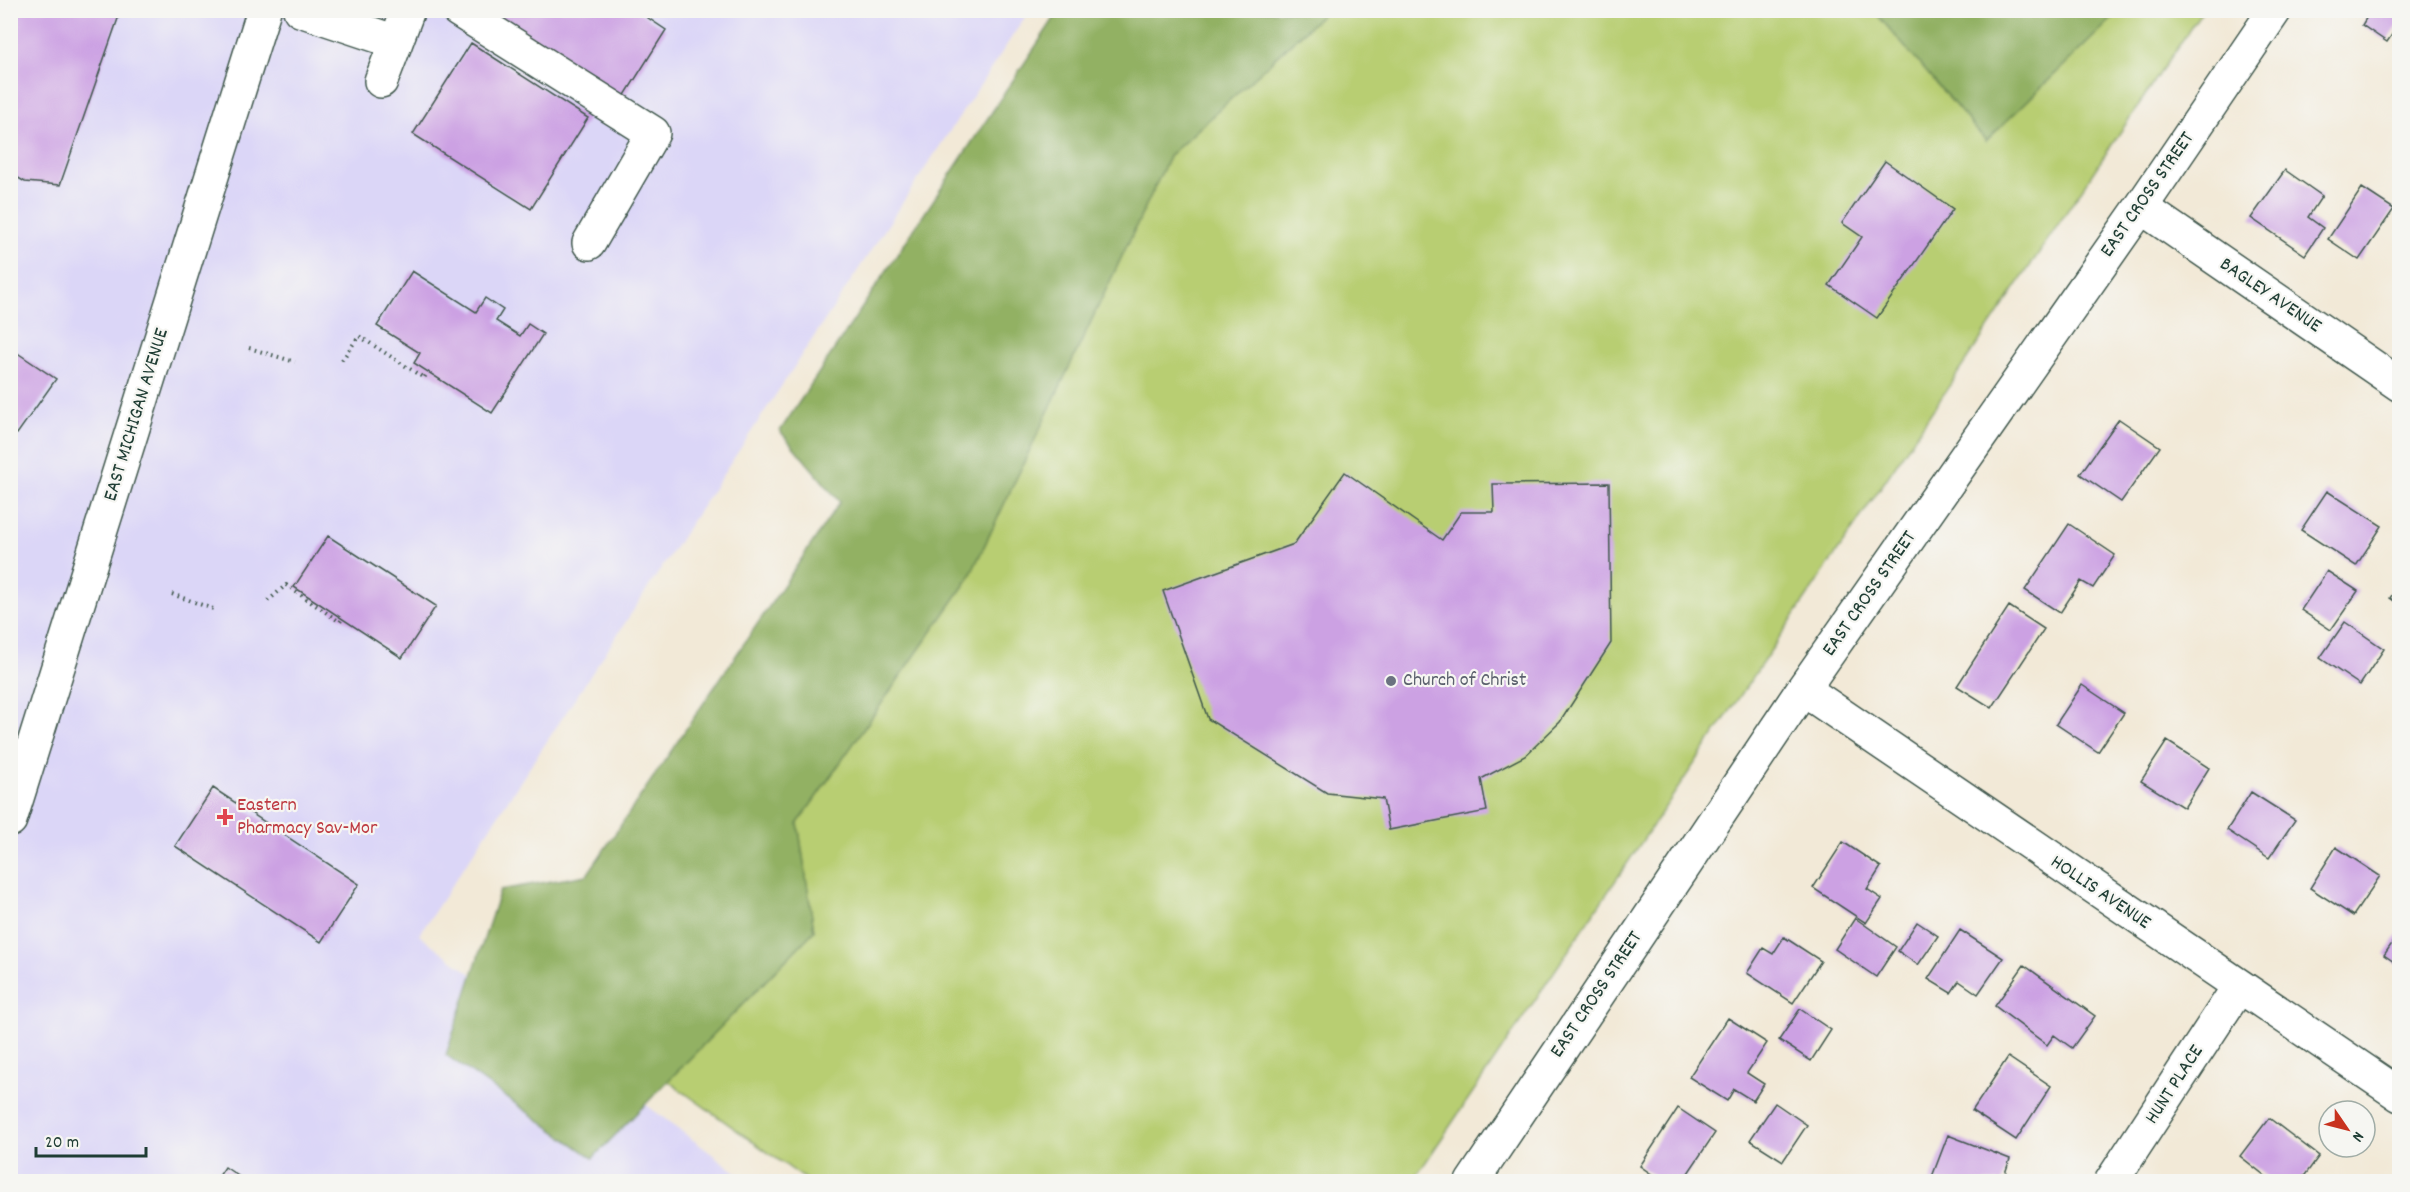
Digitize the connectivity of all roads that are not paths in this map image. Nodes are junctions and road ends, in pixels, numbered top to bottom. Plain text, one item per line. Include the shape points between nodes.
1 (264, 10) edge
2 (300, 10) edge
3 (408, 10) edge
4 (458, 10) edge
5 (2275, 10) edge
6 (396, 42) junction
7 (381, 81) dead end
8 (2141, 207) junction
9 (589, 243) dead end
10 (2400, 385) edge
11 (1803, 689) junction
12 (10, 820) edge
13 (2238, 988) junction
14 (2400, 1095) edge
15 (1472, 1182) edge
16 (2111, 1182) edge

1 - 12 street, EAST MICHIGAN AVENUE
2 - 6 street
3 - 6 street
4 - 9 street via 653,133
5 - 8 street, EAST CROSS STREET
6 - 7 street
8 - 10 street, BAGLEY AVENUE
8 - 11 street, EAST CROSS STREET
11 - 13 street, HOLLIS AVENUE
11 - 15 street, EAST CROSS STREET
13 - 14 street, HOLLIS AVENUE
13 - 16 street, HUNT PLACE

